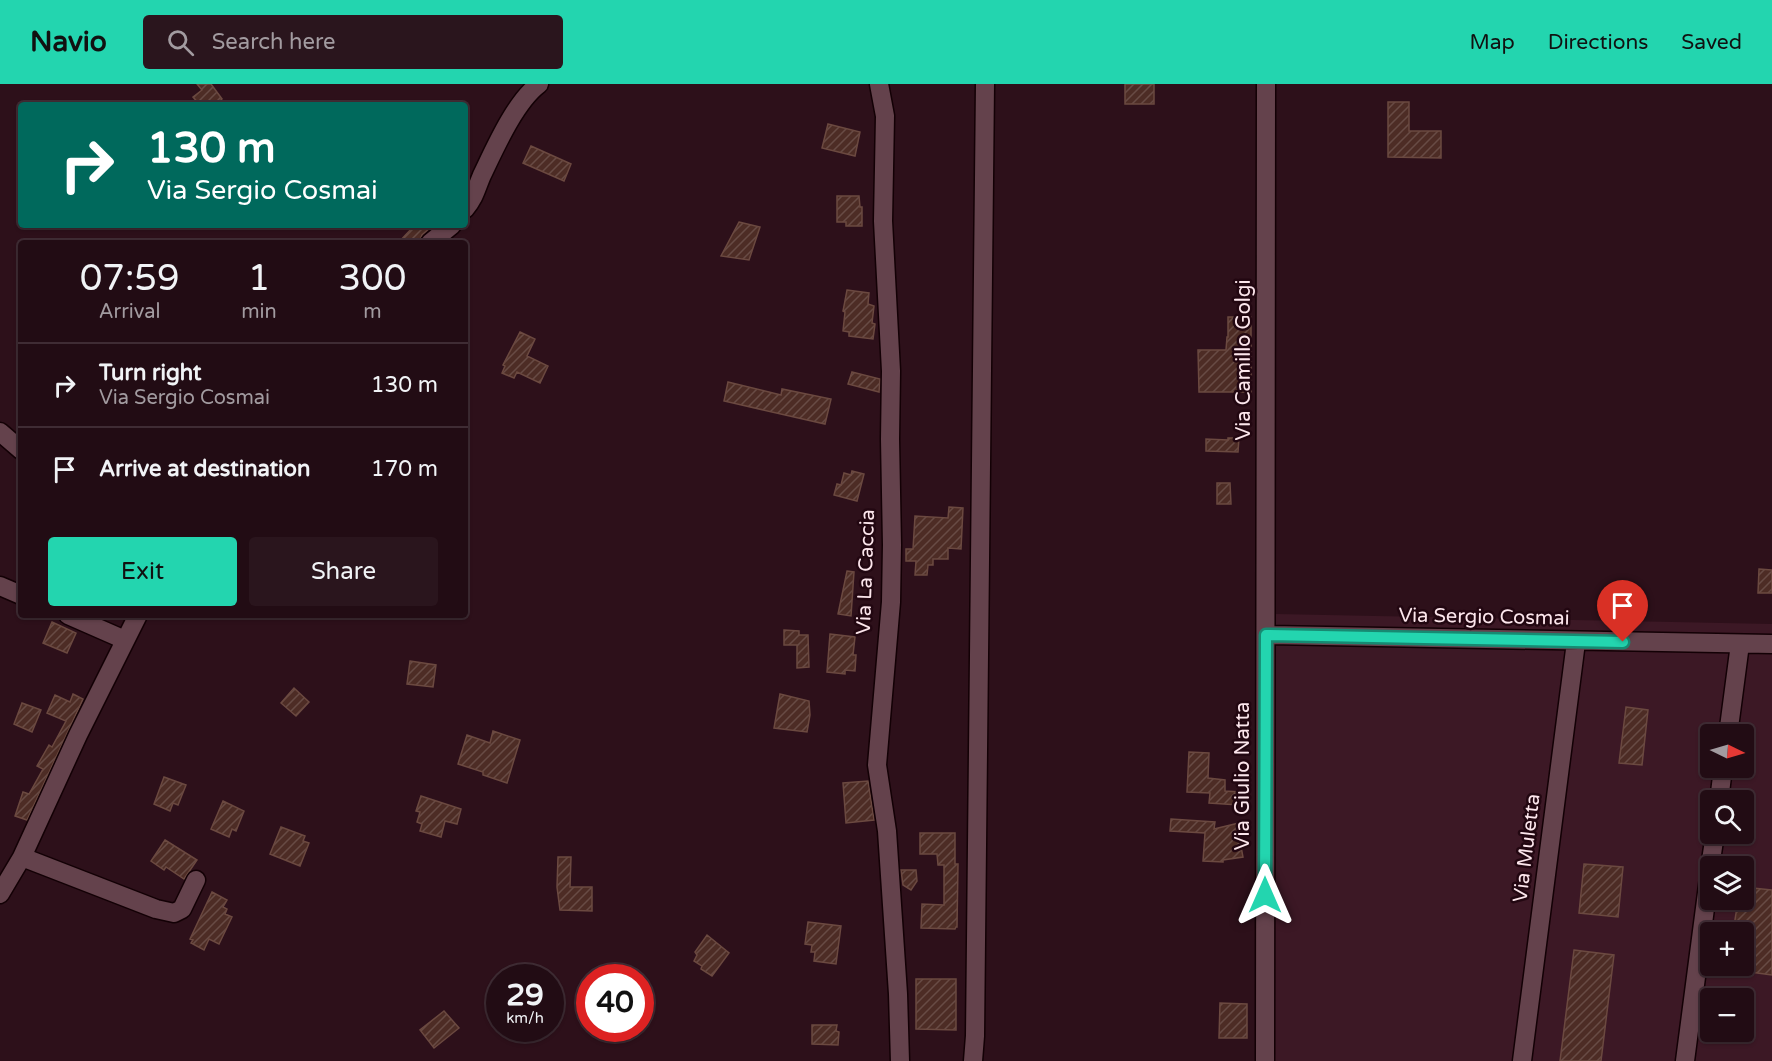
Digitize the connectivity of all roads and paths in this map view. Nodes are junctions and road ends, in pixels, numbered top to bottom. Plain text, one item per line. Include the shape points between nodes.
1 (539, 84) edge
2 (879, 84) edge
3 (985, 84) edge
4 (1266, 84) edge
5 (468, 205) edge
6 (448, 228) edge
7 (434, 240) edge
8 (0, 432) edge
9 (18, 447) edge
10 (0, 586) edge
11 (18, 594) edge
12 (75, 618) edge
13 (136, 618) edge
14 (1266, 635) junction
15 (125, 640) junction
16 (1576, 642) junction
17 (1740, 644) junction
18 (1772, 644) edge
19 (1729, 724) edge
20 (22, 857) junction
21 (196, 880) dead end
22 (0, 894) edge
23 (1705, 910) edge
24 (900, 1061) edge
25 (973, 1061) edge
26 (1264, 1061) edge
27 (1522, 1061) edge
28 (1685, 1061) edge

1 - 5 street via 515,112
2 - 24 street, Via La Caccia via 885,116 883,221 891,371 892,545 877,765 887,831
3 - 25 street
4 - 14 street, Via Camillo Golgi
6 - 7 street
8 - 9 street
10 - 11 street
12 - 15 street
13 - 15 street
14 - 16 street, Via Sergio Cosmai
14 - 26 street, Via Giulio Natta
15 - 20 street
16 - 17 street, Via Sergio Cosmai
16 - 27 street, Via Muletta
17 - 18 street, Via Sergio Cosmai
17 - 19 street
20 - 21 street via 174,913 182,909
20 - 22 street
23 - 28 street

